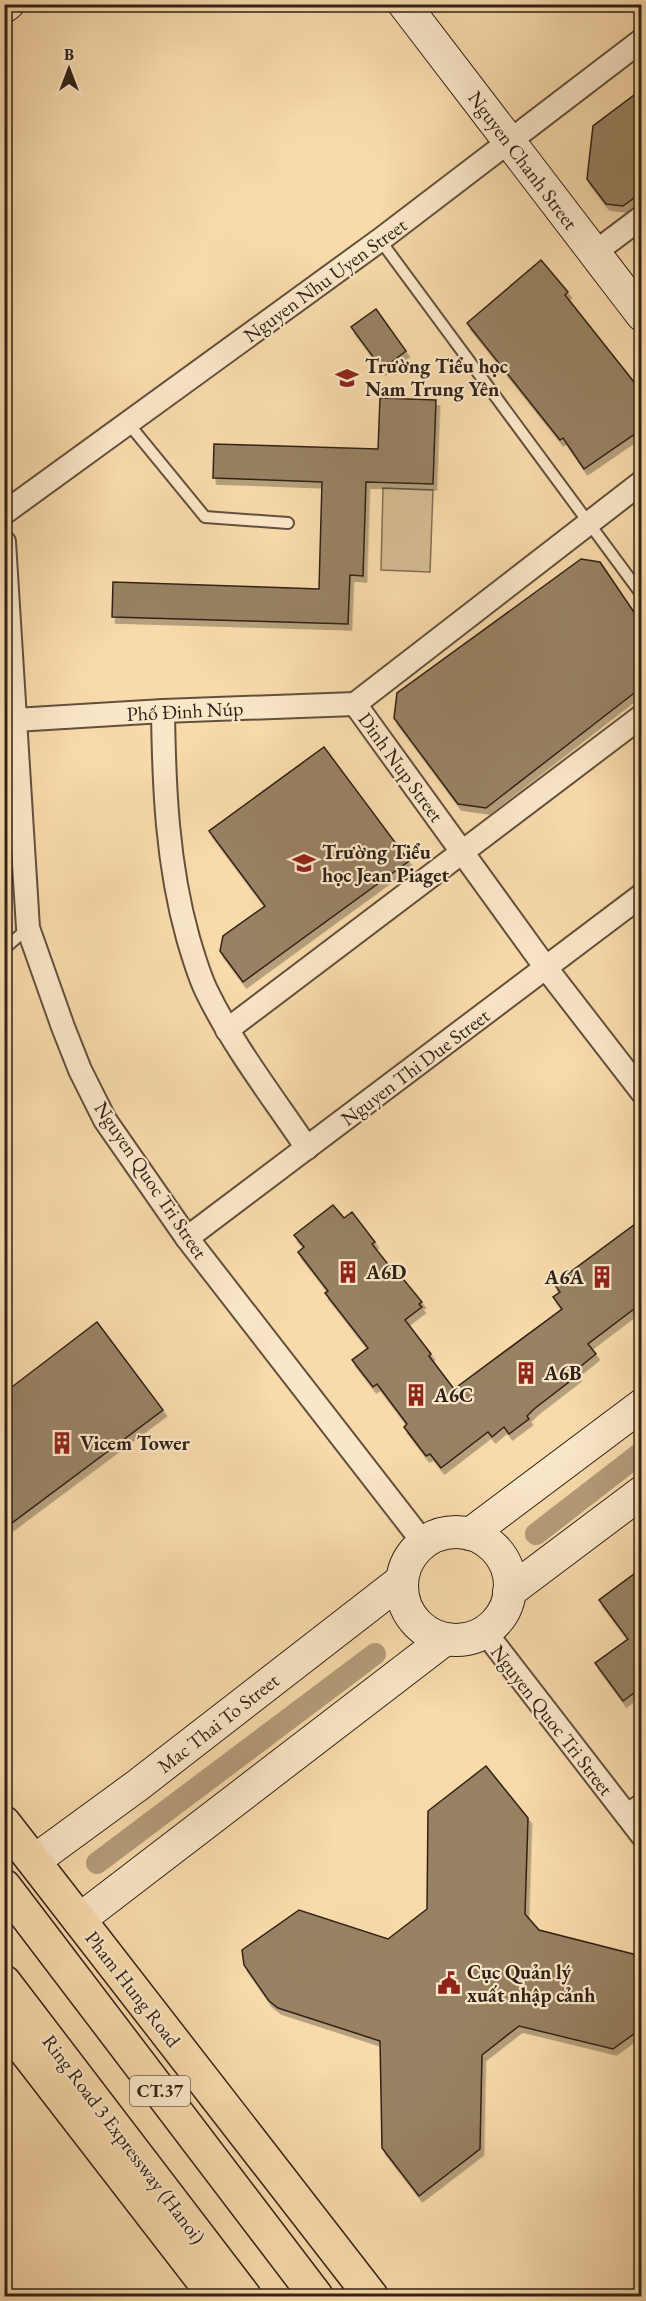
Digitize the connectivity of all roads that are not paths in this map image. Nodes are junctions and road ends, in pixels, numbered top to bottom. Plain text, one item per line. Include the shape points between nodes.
1 (404, 4) edge
2 (642, 40) edge
3 (509, 143) junction
4 (642, 217) edge
5 (380, 240) junction
6 (594, 253) junction
7 (642, 315) edge
8 (128, 423) junction
9 (642, 482) edge
10 (4, 513) edge
11 (588, 522) junction
12 (288, 523) dead end
13 (4, 542) edge
14 (642, 595) edge
15 (355, 704) junction
16 (163, 711) junction
17 (642, 716) edge
18 (15, 720) junction
19 (464, 851) junction
20 (642, 895) edge
21 (28, 928) junction
22 (4, 949) edge
23 (546, 968) junction
24 (227, 1030) junction
25 (642, 1092) edge
26 (307, 1148) junction
27 (187, 1238) junction
28 (642, 1405) edge
29 (642, 1492) edge
30 (470, 1534) junction
31 (423, 1542) junction
32 (401, 1581) junction
33 (509, 1593) junction
34 (485, 1632) junction
35 (444, 1640) junction
36 (642, 1798) edge
37 (623, 1811) junction
38 (4, 1823) edge
39 (642, 1835) edge
40 (34, 1861) junction
41 (4, 1887) edge
42 (79, 1920) junction
43 (4, 1982) edge
44 (4, 2023) edge
45 (215, 2296) edge
46 (244, 2296) edge
47 (316, 2296) edge
48 (371, 2296) edge

1 - 3 street, Nguyen Chanh Street
2 - 3 street, Nguyen Nhu Uyen Street
3 - 5 street, Nguyen Nhu Uyen Street
3 - 6 street, Nguyen Chanh Street
4 - 6 street
5 - 8 street, Nguyen Nhu Uyen Street
5 - 11 lane
6 - 7 street, Nguyen Chanh Street
8 - 10 street, Nguyen Nhu Uyen Street
8 - 12 lane via 205,517
9 - 11 street, Dinh Nup Street
11 - 14 lane
11 - 15 street, Dinh Nup Street
13 - 18 street, Nguyen Quoc Tri Street
15 - 16 street, Phố Đinh Núp
15 - 19 street, Dinh Nup Street
16 - 18 street, Phố Đinh Núp
16 - 24 street via 165,796 178,894 195,961
17 - 19 street
18 - 21 street, Nguyen Quoc Tri Street
19 - 23 street, Dinh Nup Street
19 - 24 street
20 - 23 street, Nguyen Thi Due Street
21 - 22 lane
21 - 27 street, Nguyen Quoc Tri Street via 63,1027 105,1120
23 - 25 street, Dinh Nup Street
23 - 26 street, Nguyen Thi Due Street
24 - 26 street
26 - 27 street, Nguyen Thi Due Street
27 - 31 street, Nguyen Quoc Tri Street
28 - 30 street
29 - 33 street
30 - 31 street via 440,1534
30 - 33 street via 490,1543 501,1555 508,1569
31 - 32 street via 408,1559
32 - 35 street via 402,1601 412,1618 426,1632
32 - 40 street, Mac Thai To Street
33 - 34 street via 502,1616
34 - 35 street via 469,1639
34 - 37 street, Nguyen Quoc Tri Street
35 - 42 street
36 - 37 lane
37 - 39 street, Nguyen Quoc Tri Street
38 - 40 main road, Pham Hung Road
40 - 42 main road, Pham Hung Road
41 - 47 main road, CT.37
42 - 48 main road, Pham Hung Road
43 - 46 main road, Ring Road 3 Expressway (Hanoi) / CT.37
44 - 45 main road

